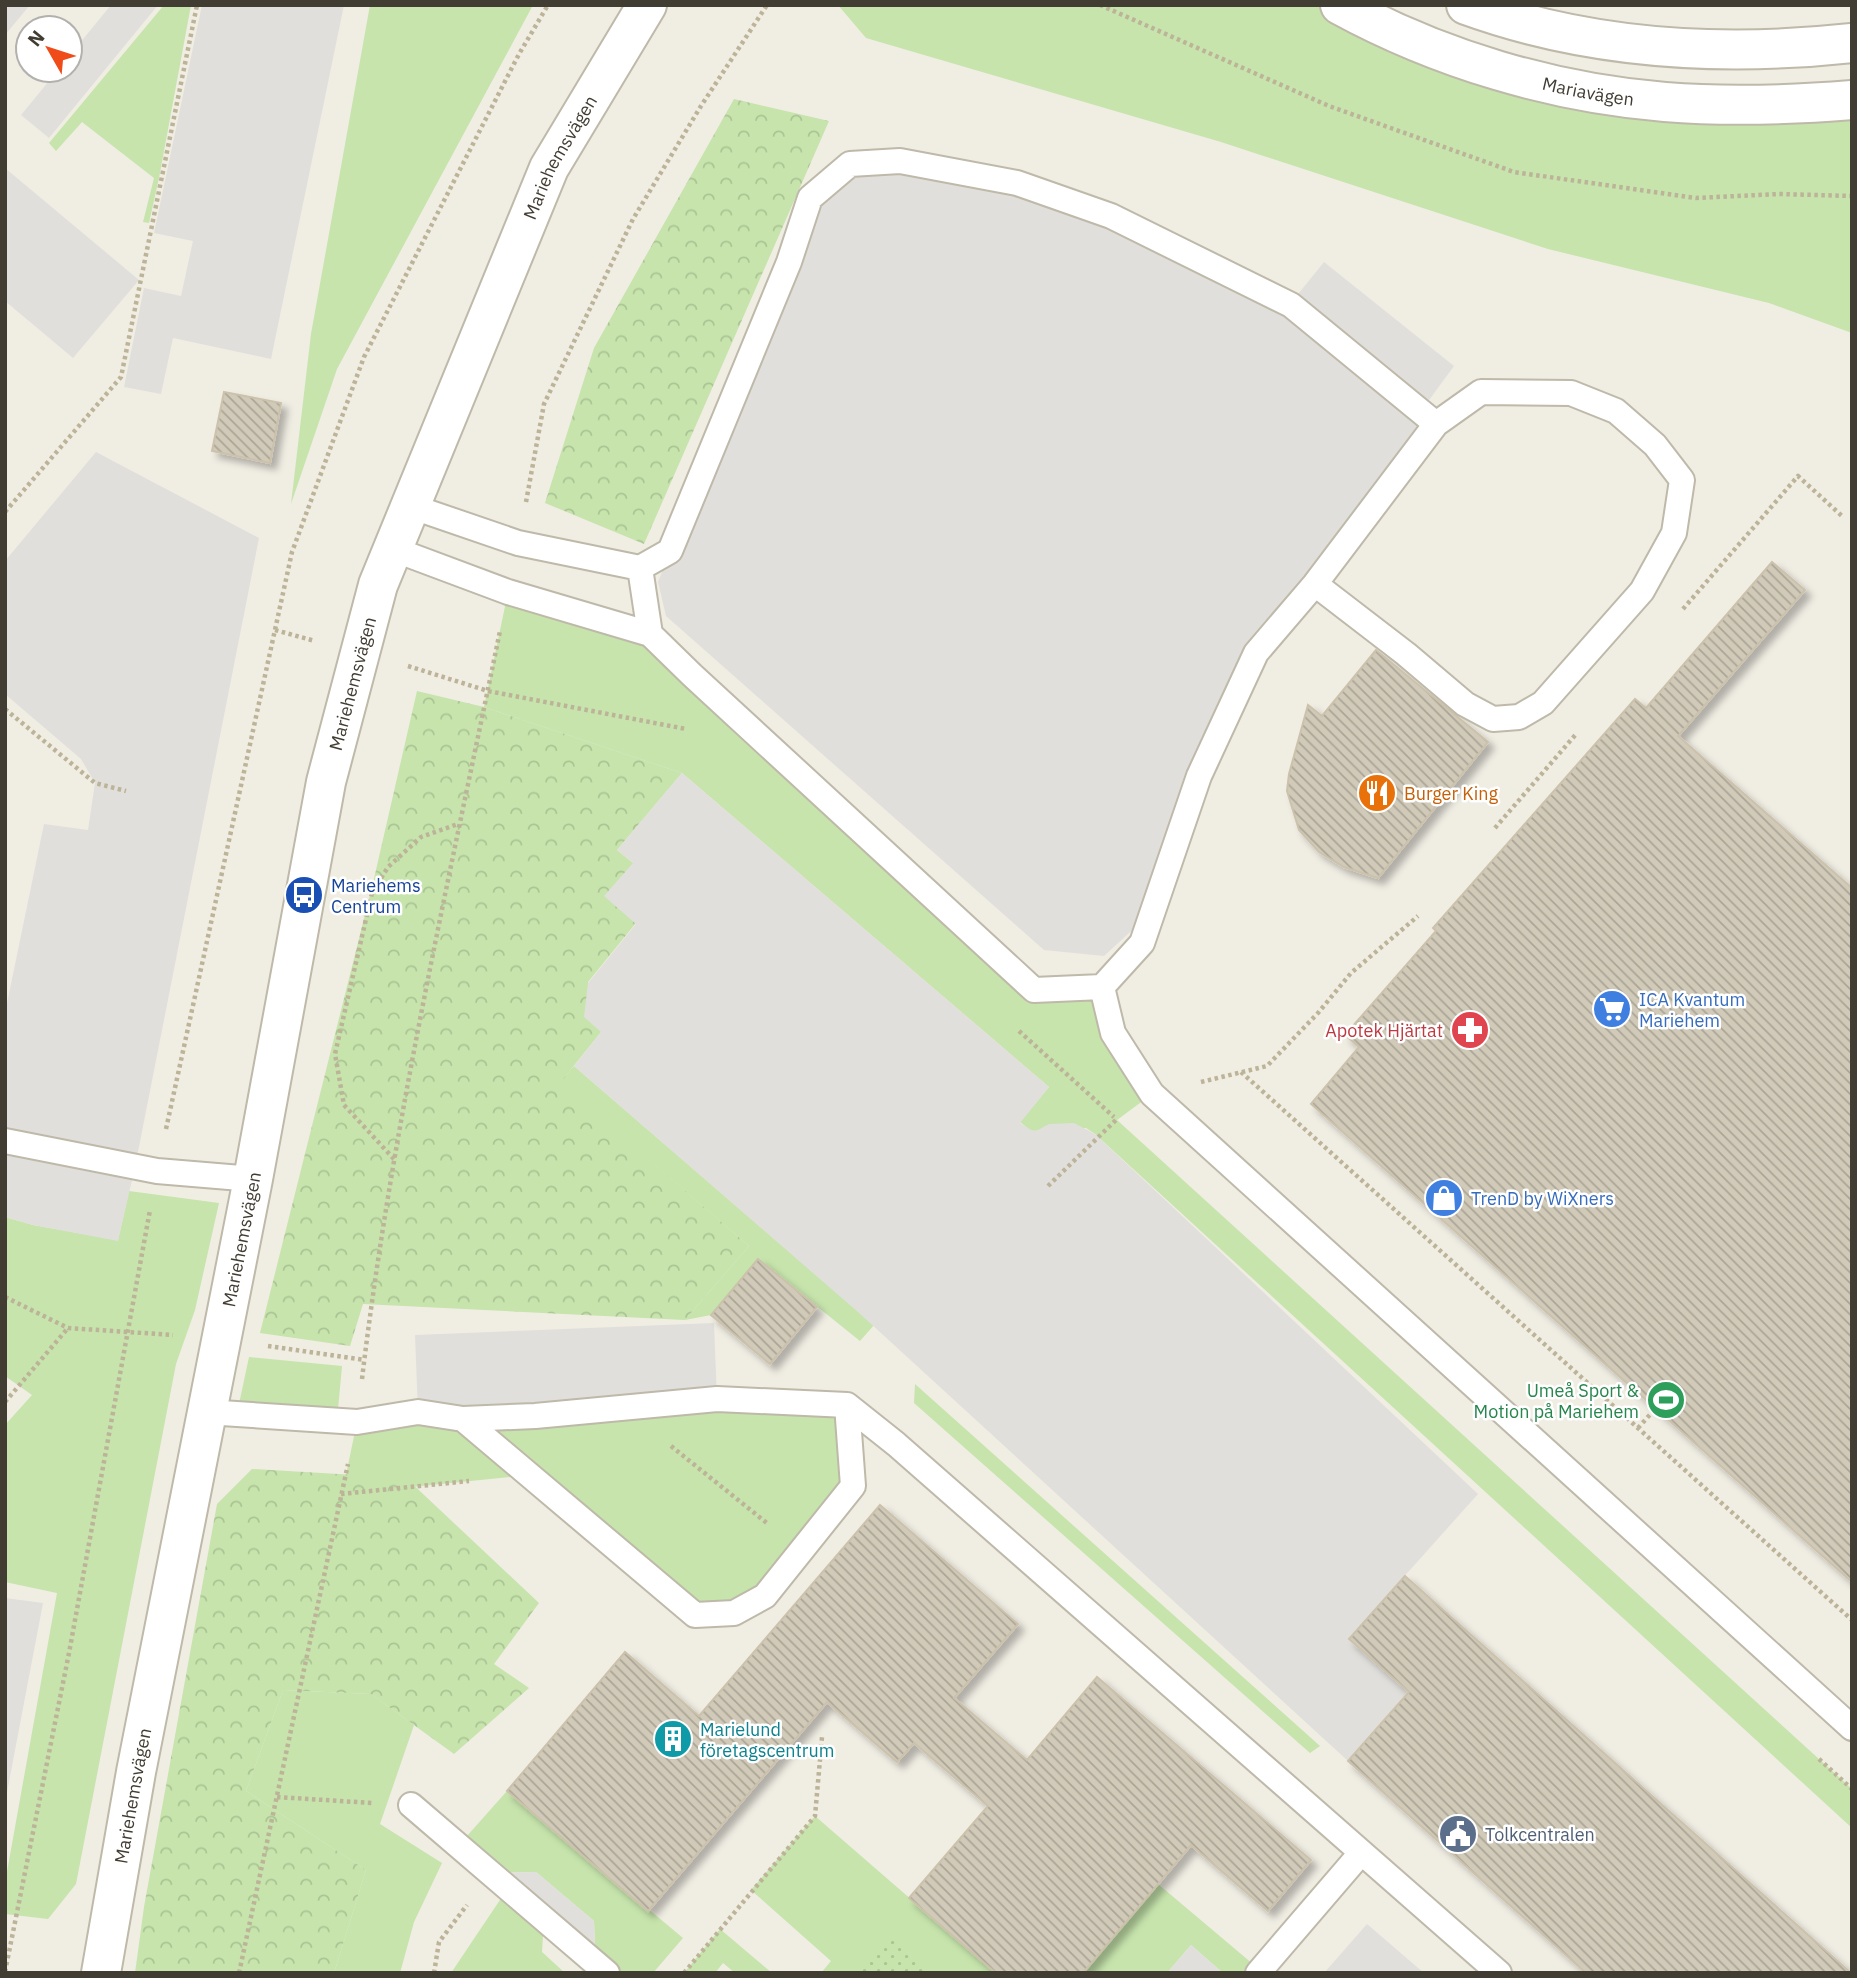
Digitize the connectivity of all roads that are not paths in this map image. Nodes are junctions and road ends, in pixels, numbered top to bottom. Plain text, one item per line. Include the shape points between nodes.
1 (647, 5) edge
2 (1340, 5) edge
3 (1466, 5) edge
4 (1852, 43) edge
5 (1852, 100) edge
6 (1436, 424) junction
7 (410, 506) junction
8 (393, 549) junction
9 (640, 568) junction
10 (1315, 584) junction
11 (650, 634) junction
12 (1102, 986) junction
13 (5, 1141) edge
14 (253, 1179) junction
15 (847, 1405) junction
16 (206, 1412) junction
17 (463, 1419) junction
18 (1852, 1728) edge
19 (411, 1805) road end
20 (1361, 1853) junction
21 (101, 1973) edge
22 (607, 1973) edge
23 (1258, 1973) edge
24 (1499, 1973) edge

1 - 7 street, Mariehemsvägen via 549,169
2 - 5 street, Mariavägen via 1378,26 1445,52 1587,92 1666,102 1790,105
3 - 4 street via 1602,41 1725,51
6 - 9 lane via 1290,305 1111,216 1017,183 900,162 850,164 810,198 789,262 670,551
6 - 10 lane
6 - 10 lane via 1480,392 1571,393 1616,411 1656,445 1682,480 1674,533 1642,591 1543,703 1519,717 1493,719 1465,704
7 - 8 street, Mariehemsvägen
7 - 9 lane via 518,543
8 - 11 lane via 508,592
8 - 14 street, Mariehemsvägen via 378,585 326,782
9 - 11 lane
10 - 12 lane via 1256,653 1199,776 1143,943
11 - 12 lane via 1034,990
12 - 18 lane via 1113,1033 1152,1094
13 - 14 lane via 157,1171
14 - 16 street, Mariehemsvägen
15 - 17 lane via 717,1399
15 - 17 lane via 853,1486 765,1596 734,1613 695,1615
15 - 20 lane
16 - 17 lane via 357,1422 418,1412
16 - 21 street, Mariehemsvägen
19 - 22 lane
20 - 23 lane
20 - 24 lane

